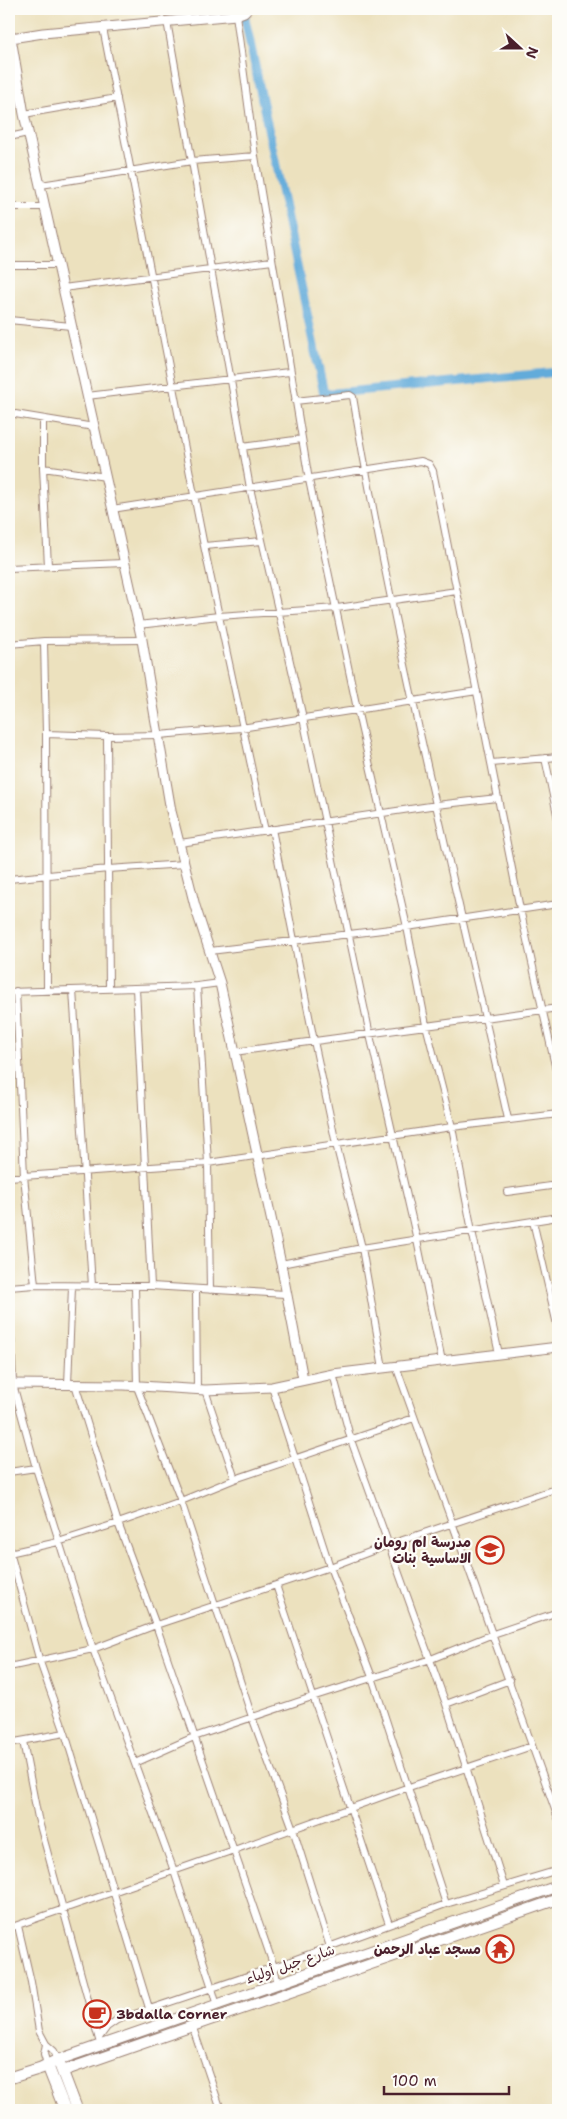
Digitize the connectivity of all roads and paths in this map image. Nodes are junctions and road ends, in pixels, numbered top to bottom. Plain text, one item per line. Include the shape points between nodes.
1 (247, 9) edge
2 (236, 15) junction
3 (167, 21) junction
4 (9, 28) edge
5 (103, 28) junction
6 (10, 38) edge
7 (19, 89) junction
8 (9, 90) edge
9 (117, 98) junction
10 (24, 114) junction
11 (28, 133) junction
12 (9, 137) edge
13 (254, 156) junction
14 (192, 161) junction
15 (131, 170) junction
16 (41, 185) junction
17 (9, 207) edge
18 (45, 207) junction
19 (272, 261) junction
20 (9, 265) edge
21 (57, 265) junction
22 (210, 268) junction
23 (152, 276) junction
24 (62, 288) junction
25 (9, 320) edge
26 (71, 326) junction
27 (289, 372) junction
28 (230, 379) junction
29 (174, 386) junction
30 (87, 396) junction
31 (295, 401) junction
32 (9, 413) edge
33 (43, 419) junction
34 (94, 427) junction
35 (302, 439) junction
36 (242, 447) junction
37 (43, 468) junction
38 (366, 471) junction
39 (106, 477) junction
40 (309, 480) junction
41 (250, 488) junction
42 (195, 496) junction
43 (112, 509) junction
44 (262, 541) junction
45 (204, 546) junction
46 (123, 563) junction
47 (48, 566) junction
48 (9, 568) edge
49 (457, 592) junction
50 (392, 601) junction
51 (337, 608) junction
52 (279, 612) junction
53 (219, 616) junction
54 (138, 625) junction
55 (142, 640) junction
56 (44, 641) junction
57 (9, 644) edge
58 (477, 691) junction
59 (413, 702) junction
60 (357, 710) junction
61 (303, 718) junction
62 (242, 728) junction
63 (46, 734) junction
64 (159, 735) junction
65 (107, 736) junction
66 (558, 757) edge
67 (545, 758) junction
68 (492, 763) junction
69 (497, 798) junction
70 (437, 805) junction
71 (381, 813) junction
72 (558, 819) edge
73 (324, 821) junction
74 (272, 829) junction
75 (265, 831) junction
76 (180, 843) junction
77 (185, 864) junction
78 (108, 869) junction
79 (46, 876) junction
80 (9, 879) edge
81 (558, 904) edge
82 (520, 909) junction
83 (462, 918) junction
84 (407, 927) junction
85 (348, 934) junction
86 (294, 940) junction
87 (210, 951) junction
88 (220, 983) junction
89 (197, 986) junction
90 (109, 988) junction
91 (136, 988) junction
92 (47, 990) junction
93 (73, 990) junction
94 (12, 992) edge
95 (558, 1008) edge
96 (541, 1010) junction
97 (485, 1018) junction
98 (426, 1025) junction
99 (370, 1035) junction
100 (314, 1041) junction
101 (234, 1052) junction
102 (558, 1079) edge
103 (558, 1114) edge
104 (508, 1119) junction
105 (452, 1127) junction
106 (393, 1136) junction
107 (336, 1144) junction
108 (256, 1155) junction
109 (208, 1163) junction
110 (146, 1168) junction
111 (84, 1170) junction
112 (24, 1176) junction
113 (9, 1177) edge
114 (558, 1185) edge
115 (507, 1192) dead end
116 (558, 1216) edge
117 (533, 1221) junction
118 (472, 1231) junction
119 (417, 1240) junction
120 (362, 1248) junction
121 (281, 1264) junction
122 (35, 1285) junction
123 (92, 1286) junction
124 (135, 1286) junction
125 (151, 1286) junction
126 (9, 1287) edge
127 (72, 1287) junction
128 (196, 1288) junction
129 (210, 1290) junction
130 (285, 1294) junction
131 (558, 1329) edge
132 (558, 1347) edge
133 (499, 1354) junction
134 (442, 1362) junction
135 (396, 1366) junction
136 (383, 1368) junction
137 (333, 1374) junction
138 (303, 1379) junction
139 (11, 1384) edge
140 (71, 1384) junction
141 (137, 1387) junction
142 (272, 1387) junction
143 (201, 1389) junction
144 (414, 1418) junction
145 (351, 1440) junction
146 (296, 1459) junction
147 (36, 1468) junction
148 (9, 1472) edge
149 (235, 1479) junction
150 (558, 1488) edge
151 (181, 1501) junction
152 (118, 1523) junction
153 (453, 1524) junction
154 (58, 1542) junction
155 (388, 1545) junction
156 (9, 1551) edge
157 (330, 1567) junction
158 (276, 1585) junction
159 (216, 1604) junction
160 (558, 1612) edge
161 (156, 1625) junction
162 (494, 1634) junction
163 (93, 1648) junction
164 (430, 1659) junction
165 (40, 1662) junction
166 (9, 1667) edge
167 (372, 1677) junction
168 (510, 1680) junction
169 (312, 1696) junction
170 (446, 1704) junction
171 (252, 1717) junction
172 (65, 1733) junction
173 (194, 1737) junction
174 (24, 1741) junction
175 (9, 1743) edge
176 (532, 1746) junction
177 (135, 1763) junction
178 (468, 1768) junction
179 (409, 1787) junction
180 (351, 1809) junction
181 (558, 1818) edge
182 (293, 1829) junction
183 (234, 1850) junction
184 (558, 1870) edge
185 (174, 1871) junction
186 (504, 1886) junction
187 (558, 1886) edge
188 (115, 1892) junction
189 (558, 1899) edge
190 (446, 1904) junction
191 (63, 1911) junction
192 (389, 1924) junction
193 (18, 1926) junction
194 (9, 1928) edge
195 (330, 1947) junction
196 (274, 1967) junction
197 (278, 1984) junction
198 (212, 1988) junction
199 (216, 2006) junction
200 (149, 2008) junction
201 (192, 2026) junction
202 (99, 2042) junction
203 (46, 2044) junction
204 (52, 2067) junction
205 (63, 2071) junction
206 (9, 2078) edge
207 (65, 2110) edge
208 (77, 2110) edge
209 (221, 2110) edge

1 - 2 street
2 - 3 street
2 - 13 street
3 - 5 street
3 - 14 street
4 - 6 street
5 - 6 street
5 - 9 street
6 - 7 street
7 - 8 street
7 - 10 street
9 - 10 street
9 - 15 street
10 - 11 street
11 - 12 street
11 - 16 street
13 - 14 street
13 - 19 street
14 - 15 street
14 - 22 street
15 - 16 street
15 - 23 street
16 - 18 street
17 - 18 street
18 - 21 street
19 - 22 street
19 - 27 street
20 - 21 street
21 - 24 street
22 - 23 street
22 - 28 street
23 - 24 street
23 - 29 street
24 - 26 street
25 - 26 street
26 - 30 street
27 - 28 street
27 - 31 street
28 - 29 street
28 - 36 street
29 - 30 street
29 - 42 street
30 - 34 street
31 - 35 street
31 - 38 street via 353,396
32 - 33 street
33 - 34 street
33 - 37 street
34 - 39 street
35 - 36 street
35 - 40 street
36 - 41 street
37 - 39 street
37 - 47 street
38 - 40 street
38 - 49 street via 421,461 429,464
38 - 50 street
39 - 43 street
40 - 41 street
40 - 51 street
41 - 42 street
41 - 44 street
42 - 43 street
42 - 45 street
43 - 46 street
44 - 45 street
44 - 52 street
45 - 53 street
46 - 47 street
46 - 54 street
47 - 48 street
49 - 50 street
49 - 58 street
50 - 51 street
50 - 59 street
51 - 52 street
51 - 60 street
52 - 53 street
52 - 61 street
53 - 54 street
53 - 62 street
54 - 55 street
55 - 56 street
55 - 64 street
56 - 57 street
56 - 63 street
58 - 59 street
58 - 68 street
59 - 60 street
59 - 70 street
60 - 61 street
60 - 71 street
61 - 62 street
61 - 73 street
62 - 64 street
62 - 75 street
63 - 65 street
63 - 79 street
64 - 65 street
64 - 76 street via 171,811
65 - 78 street
66 - 67 street
67 - 68 street
67 - 72 street
68 - 69 street
69 - 70 street
69 - 82 street
70 - 71 street
70 - 83 street
71 - 73 street
71 - 84 street
73 - 74 street
73 - 85 street
74 - 75 street
74 - 86 street
75 - 76 street
76 - 77 street
77 - 78 street
77 - 87 street
78 - 79 street
78 - 90 street
79 - 80 street
79 - 92 street
81 - 82 street
82 - 83 street
82 - 96 street
83 - 84 street
83 - 97 street
84 - 85 street
84 - 98 street
85 - 86 street
85 - 99 street
86 - 87 street
86 - 100 street
87 - 88 street
88 - 89 street
88 - 101 street
89 - 91 street
89 - 109 street
90 - 91 street
90 - 93 street
91 - 110 street
92 - 93 street
92 - 94 street
93 - 111 street
94 - 112 street
95 - 96 street
96 - 97 street
96 - 102 street
97 - 98 street
97 - 104 street
98 - 99 street
98 - 105 street
99 - 100 street
99 - 106 street
100 - 101 street
100 - 107 street
101 - 108 street
103 - 104 street
104 - 105 street
105 - 106 street
105 - 118 street
106 - 107 street
106 - 119 street
107 - 108 street
107 - 120 street
108 - 109 street
108 - 121 street
109 - 110 street
109 - 129 street
110 - 111 street
110 - 125 street
111 - 112 street
111 - 123 street
112 - 113 street
112 - 122 street
114 - 115 street
116 - 117 street
117 - 118 street
117 - 131 street
118 - 119 street
118 - 133 street
119 - 120 street
119 - 134 street
120 - 121 street
120 - 136 street
121 - 130 street
122 - 126 street
122 - 127 street
123 - 124 street
123 - 127 street
124 - 125 street
124 - 141 street
125 - 128 street
126 - 139 street
127 - 140 street
128 - 129 street
128 - 143 street
129 - 130 street
130 - 138 street
132 - 133 street
133 - 134 street
134 - 135 street
135 - 136 street
135 - 144 street
136 - 137 street
137 - 138 street
137 - 145 street
138 - 142 street
139 - 140 street
139 - 147 street
140 - 141 street
140 - 152 street
141 - 143 street
141 - 151 street
142 - 143 street
142 - 146 street
143 - 149 street
144 - 145 street
144 - 153 street
145 - 146 street
145 - 155 street
146 - 149 street
146 - 157 street
147 - 148 street
147 - 154 street
149 - 151 street
150 - 153 street
151 - 152 street
151 - 159 street
152 - 154 street
152 - 161 street
153 - 155 street
153 - 162 street
154 - 156 street
154 - 163 street
155 - 157 street
155 - 164 street
156 - 165 street
157 - 158 street
157 - 167 street
158 - 159 street
158 - 169 street
159 - 161 street
159 - 171 street
160 - 162 street
161 - 163 street
161 - 173 street
162 - 164 street
162 - 168 street
163 - 165 street
163 - 177 street
164 - 167 street
164 - 170 street
165 - 166 street
165 - 172 street
167 - 169 street
167 - 179 street
168 - 170 street
168 - 176 street
169 - 171 street
169 - 180 street
170 - 178 street
171 - 173 street
171 - 182 street
172 - 174 street
172 - 188 street
173 - 177 street
173 - 183 street
174 - 175 street
174 - 191 street via 38,1818
176 - 178 street
176 - 181 street
177 - 185 street
178 - 179 street
178 - 186 street
179 - 180 street
179 - 190 street
180 - 182 street
180 - 192 street
182 - 183 street
182 - 195 street
183 - 185 street
183 - 196 street
184 - 186 street
185 - 188 street
185 - 198 street
186 - 190 street
187 - 197 main road, شارع جبل أولياء
188 - 191 street
188 - 200 street
189 - 201 main road, شارع جبل أولياء
190 - 192 street
191 - 193 street
191 - 202 street
192 - 195 street
193 - 194 street
193 - 203 street via 39,2031
195 - 196 street
196 - 197 street
196 - 198 street
197 - 199 main road, شارع جبل أولياء
198 - 199 street
198 - 200 street
199 - 202 main road, شارع جبل أولياء
200 - 202 street via 117,2020 107,2027
201 - 205 main road, شارع جبل أولياء
201 - 209 street
202 - 204 main road, شارع جبل أولياء
203 - 204 street via 44,2054
203 - 204 street via 54,2051
204 - 205 highway
204 - 206 highway via 42,2075 32,2072
204 - 207 highway
205 - 208 highway

